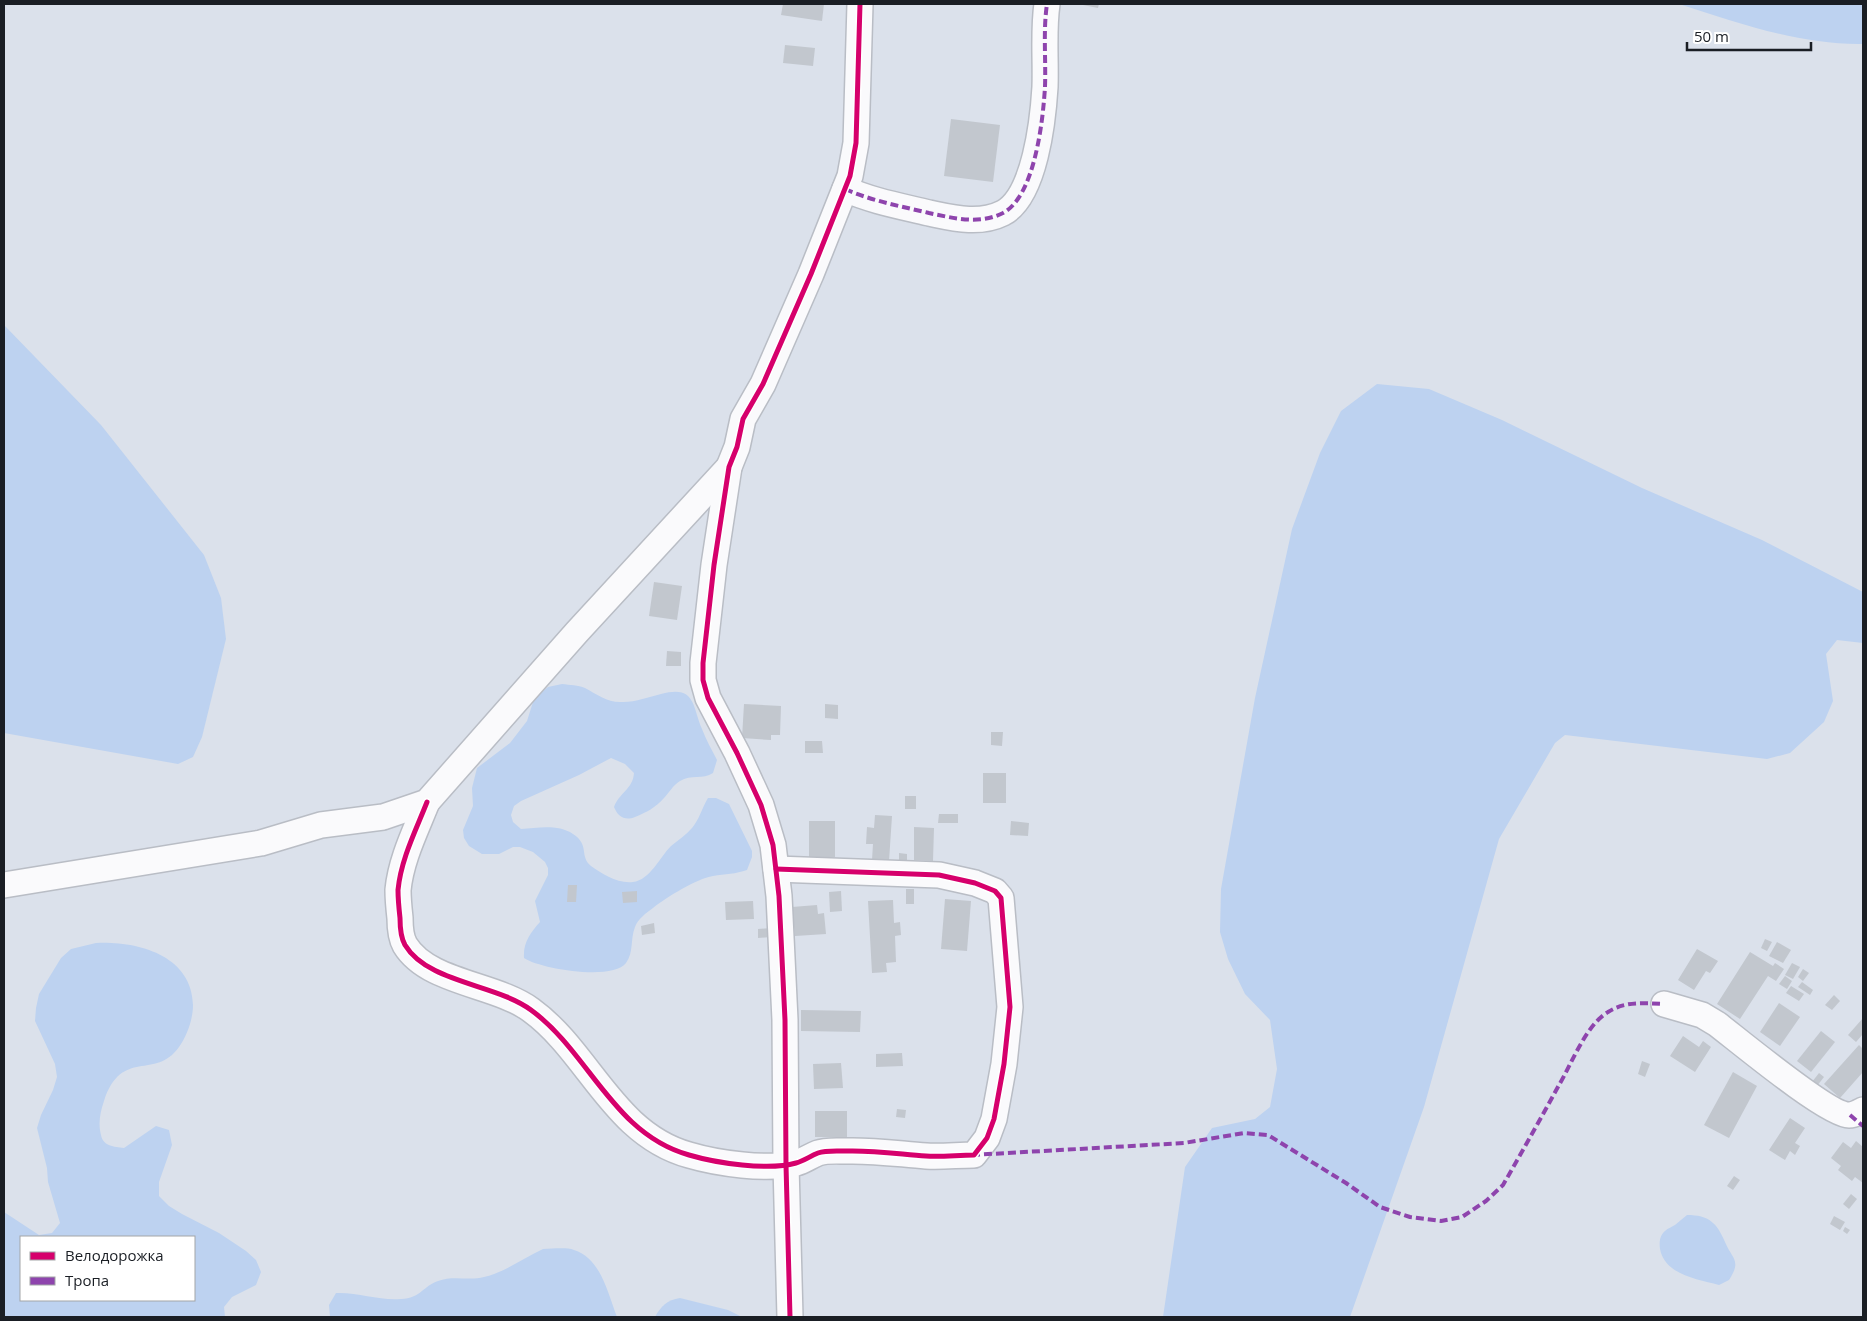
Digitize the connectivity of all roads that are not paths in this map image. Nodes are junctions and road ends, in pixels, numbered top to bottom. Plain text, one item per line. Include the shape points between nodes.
1 (860, 4) edge
2 (1047, 4) edge
3 (842, 197) junction
4 (729, 467) junction
5 (427, 802) junction
6 (776, 869) junction
7 (4, 885) edge
8 (1664, 1004) dead end
9 (1859, 1117) edge
10 (786, 1165) junction
11 (790, 1317) edge

1 - 3 street via 856,143
2 - 3 street via 1042,118 1030,174 1013,206 992,217 956,219 868,199
3 - 4 street via 763,384 743,419
4 - 5 street
4 - 6 street via 714,564 703,680 711,706 738,752 761,806 773,845
5 - 7 street via 383,816 321,825 261,843
5 - 10 street via 406,856 398,890 404,943 417,960 442,974 530,1009 558,1032 610,1100 632,1122 669,1147 687,1155 720,1162
6 - 10 street via 785,1020
6 - 10 street via 939,875 995,891 1003,908 1010,1007 994,1119 987,1138 974,1155 829,1151
8 - 9 street via 1702,1015 1811,1096 1840,1113
10 - 11 street

